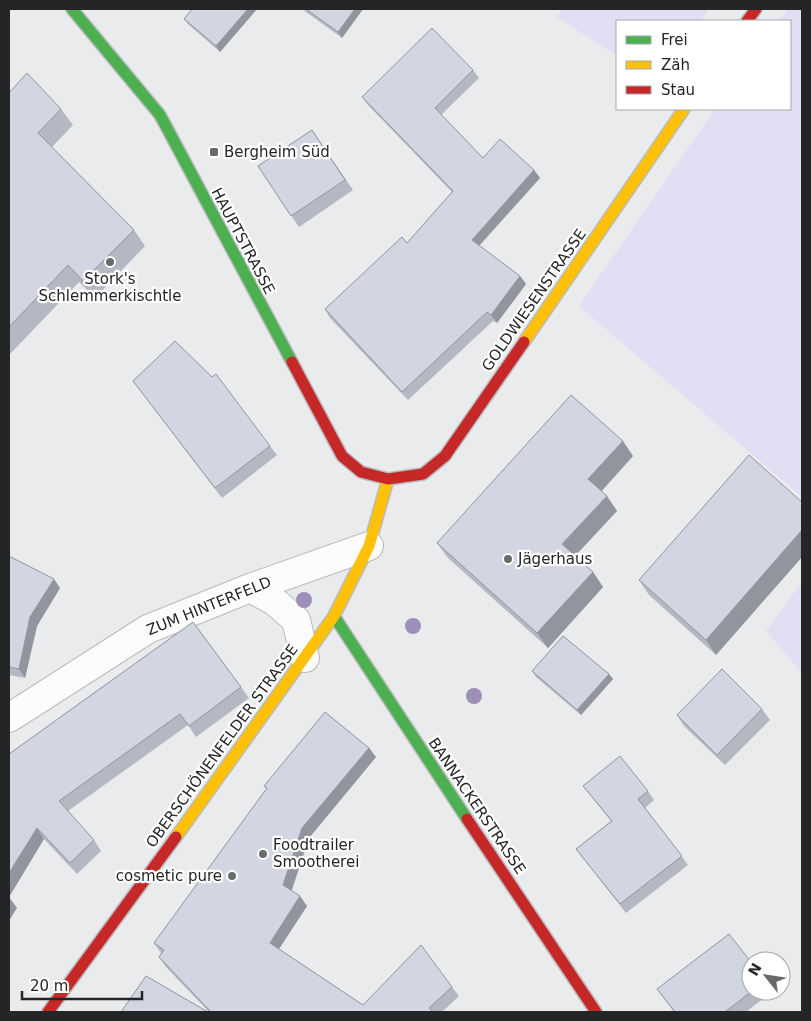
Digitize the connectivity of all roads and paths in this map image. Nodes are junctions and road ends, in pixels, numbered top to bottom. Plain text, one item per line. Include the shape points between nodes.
1 (72, 9) edge
2 (756, 9) edge
3 (748, 20) edge
4 (683, 110) edge
5 (388, 479) junction
6 (369, 546) junction
7 (250, 588) junction
8 (334, 616) junction
9 (304, 658) junction
10 (9, 718) edge
11 (48, 1012) edge
12 (596, 1012) edge

1 - 5 street, HAUPTSTRASSE via 160,115 342,456 361,472
2 - 3 street
4 - 5 street, GOLDWIESENSTRASSE via 445,456 423,474
5 - 6 street, OBERSCHÖNENFELDER STRASSE
6 - 7 street, ZUM HINTERFELD
6 - 8 street, OBERSCHÖNENFELDER STRASSE
7 - 9 street via 274,601 296,620
7 - 10 street, ZUM HINTERFELD via 148,628
8 - 9 street, OBERSCHÖNENFELDER STRASSE
8 - 12 street, BANNACKERSTRASSE
9 - 11 street, OBERSCHÖNENFELDER STRASSE

